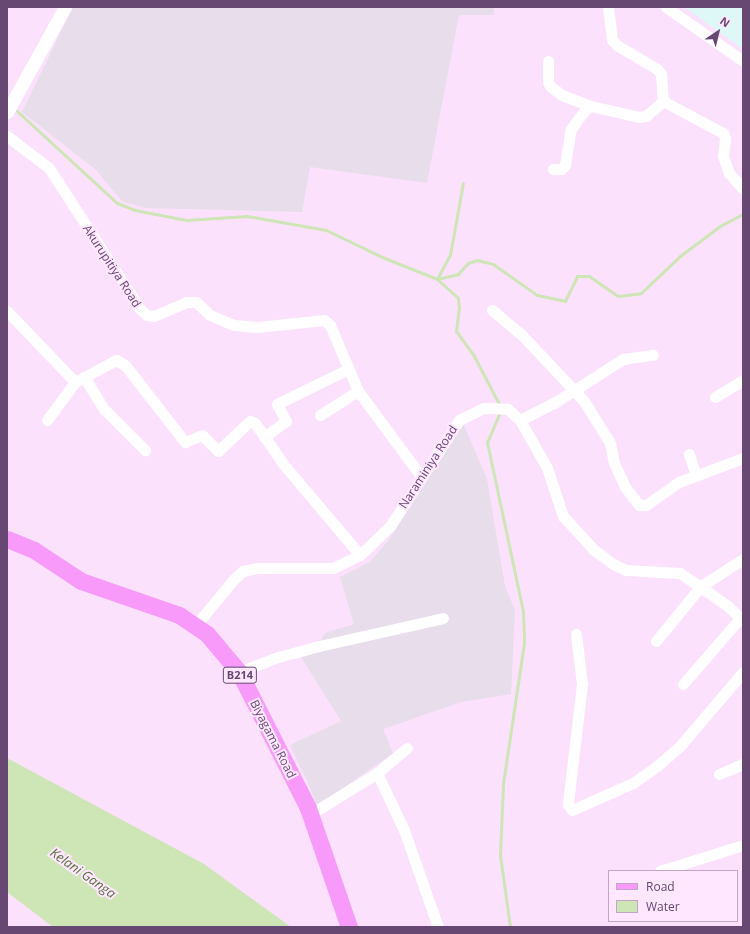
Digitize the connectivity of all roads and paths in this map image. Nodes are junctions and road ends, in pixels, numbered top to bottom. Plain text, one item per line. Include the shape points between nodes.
1 (65, 7) edge
2 (608, 7) edge
3 (666, 7) edge
4 (548, 60) dead end
5 (743, 61) edge
6 (663, 101) junction
7 (591, 106) junction
8 (7, 112) edge
9 (7, 136) edge
10 (553, 169) dead end
11 (743, 189) edge
12 (492, 310) dead end
13 (7, 311) edge
14 (653, 355) dead end
15 (348, 369) junction
16 (79, 380) junction
17 (743, 380) edge
18 (575, 390) junction
19 (358, 391) junction
20 (715, 397) dead end
21 (320, 415) dead end
22 (47, 420) dead end
23 (520, 420) junction
24 (264, 437) junction
25 (145, 450) dead end
26 (689, 454) dead end
27 (743, 458) edge
28 (422, 476) junction
29 (696, 476) junction
30 (7, 539) edge
31 (360, 555) junction
32 (743, 559) edge
33 (701, 586) junction
34 (443, 618) dead end
35 (742, 619) edge
36 (196, 626) junction
37 (576, 634) dead end
38 (656, 641) dead end
39 (239, 672) junction
40 (743, 672) edge
41 (683, 684) dead end
42 (407, 748) dead end
43 (743, 764) edge
44 (378, 773) junction
45 (719, 774) dead end
46 (309, 816) junction
47 (743, 845) edge
48 (663, 870) edge
49 (349, 927) edge
50 (438, 927) edge

1 - 8 street
2 - 6 street via 612,40 657,69 660,74
3 - 5 street
4 - 7 street via 550,86 562,95
6 - 7 street via 646,116 639,117
6 - 11 street via 723,133 723,156 729,172
7 - 10 street via 582,111 571,129 565,166
9 - 15 street, Akurupitiya Road via 49,168 141,310 147,315 154,316 187,302 196,302 210,315 234,325 258,327 324,320 330,325
12 - 18 street via 521,334
13 - 16 street
14 - 18 street via 623,359
15 - 19 street, Akurupitiya Road
15 - 24 street via 277,404 286,421
16 - 22 street
16 - 24 street via 116,360 185,442 202,435 218,450 250,421
16 - 25 street
17 - 20 street
18 - 23 street
18 - 29 street via 610,443 614,463 625,487 639,505 646,505 679,482
19 - 21 street
19 - 28 street, Akurupitiya Road
23 - 28 street, Naraminiya Road via 508,409 494,408 479,409 459,420
23 - 33 street, Naraminiya Road via 547,468 563,516 580,537 613,564 626,570 680,573
24 - 31 street via 284,465
26 - 29 street
27 - 29 street
28 - 31 street, Naraminiya Road via 380,539
30 - 36 main road, Biyagama Road / B214 via 34,550 81,581 178,615
31 - 36 street, Naraminiya Road via 333,568 257,568 244,571 233,580
32 - 33 street
33 - 35 street, Naraminiya Road
33 - 38 street
34 - 39 street via 319,646 278,657
35 - 41 street
36 - 39 main road, Biyagama Road / B214 via 207,634
37 - 40 street via 582,684 568,804 572,810 633,783 657,766 680,746
39 - 46 main road, Biyagama Road / B214
42 - 44 street
43 - 45 street
44 - 46 street
44 - 50 street via 404,830
46 - 49 main road, Biyagama Road / B214
47 - 48 street

